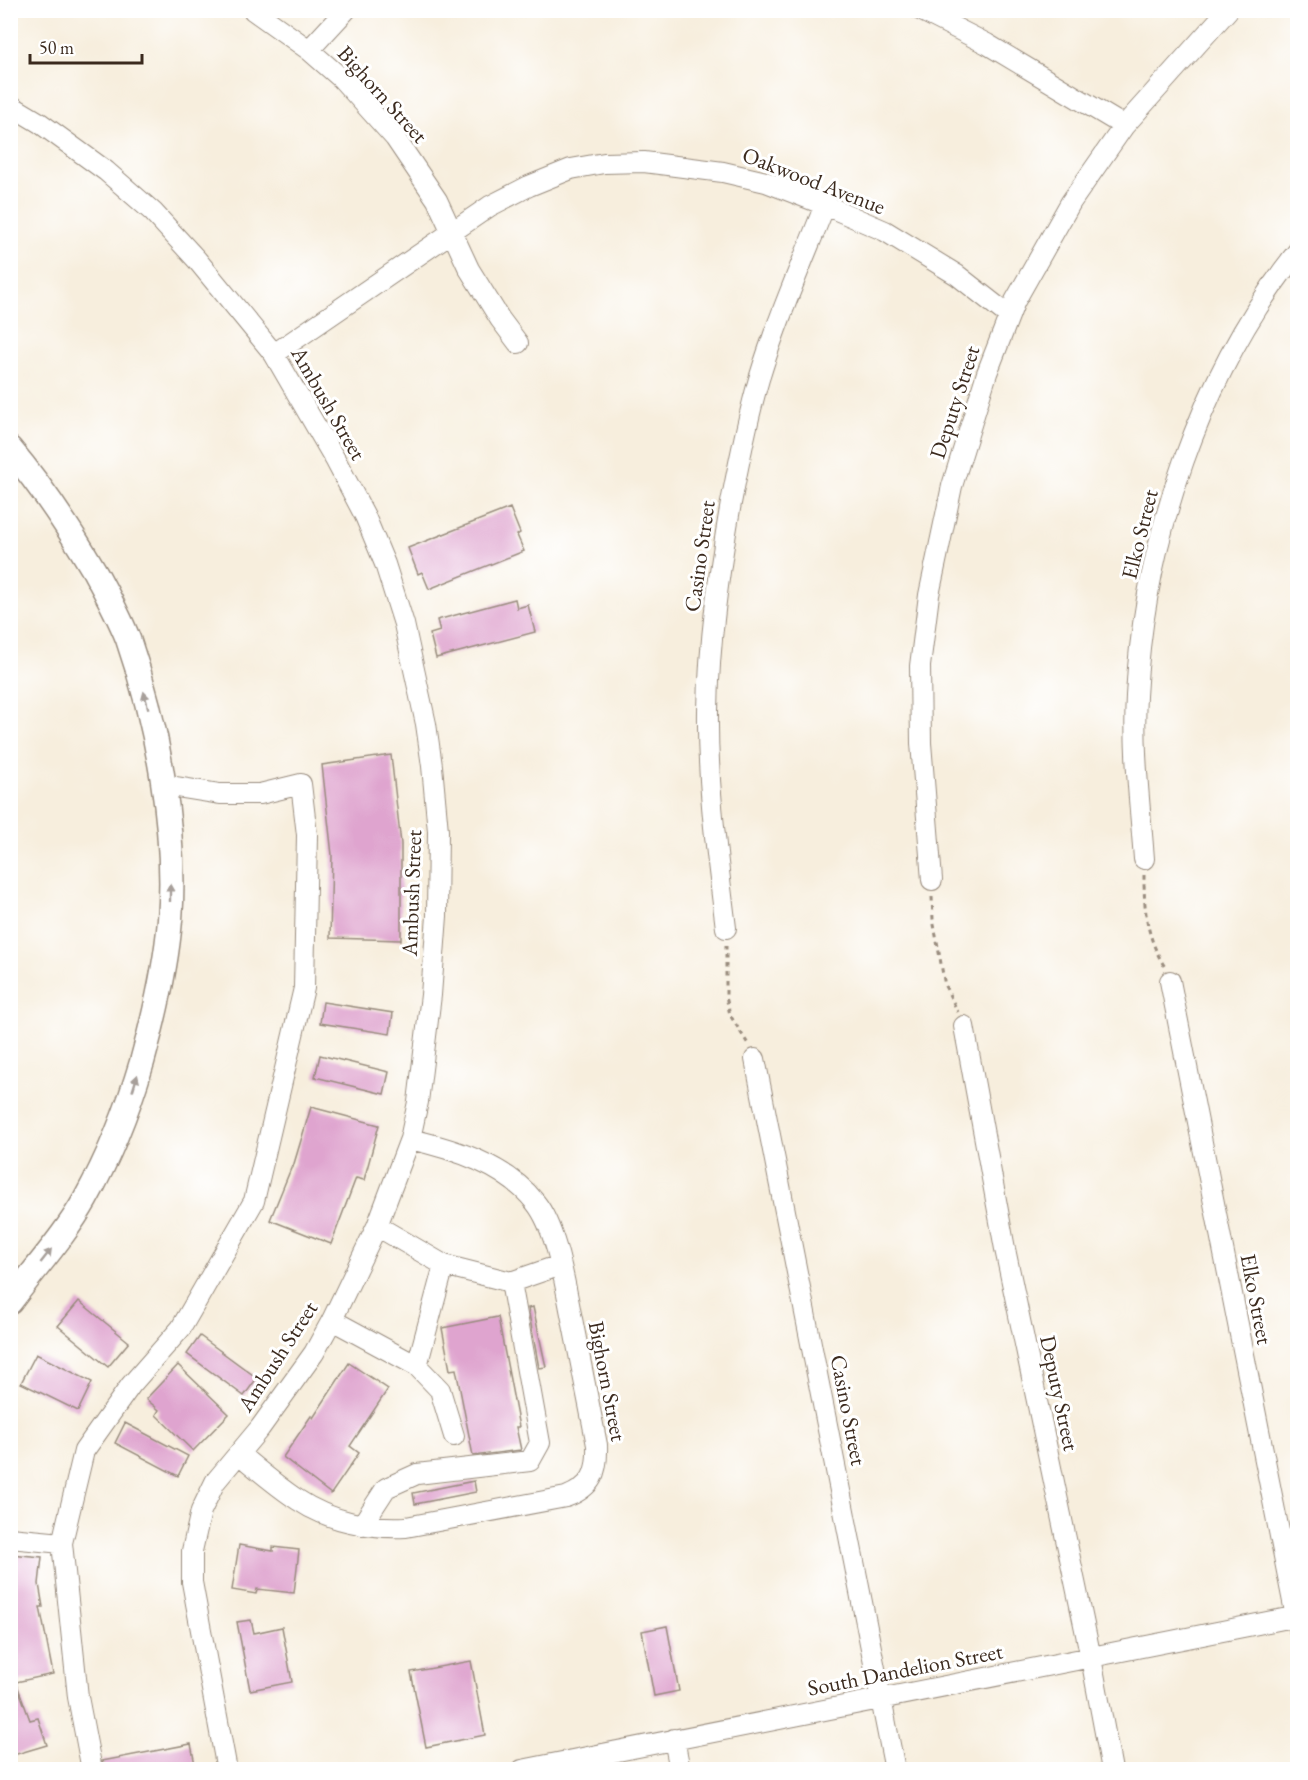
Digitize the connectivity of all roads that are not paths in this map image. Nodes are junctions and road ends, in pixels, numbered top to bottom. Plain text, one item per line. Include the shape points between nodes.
1 (253, 10) edge
2 (346, 10) edge
3 (920, 10) edge
4 (1228, 10) edge
5 (309, 50) junction
6 (10, 105) edge
7 (1124, 126) junction
8 (825, 205) junction
9 (452, 232) junction
10 (1298, 251) edge
11 (1008, 315) junction
12 (518, 343) dead end
13 (274, 354) junction
14 (10, 449) edge
15 (164, 785) junction
16 (1144, 859) road end
17 (932, 880) road end
18 (726, 928) road end
19 (1170, 981) road end
20 (964, 1026) road end
21 (755, 1059) road end
22 (410, 1139) junction
23 (377, 1226) junction
24 (444, 1265) junction
25 (560, 1265) junction
26 (511, 1282) junction
27 (10, 1302) edge
28 (332, 1320) junction
29 (417, 1366) junction
30 (454, 1436) dead end
31 (239, 1454) junction
32 (362, 1525) junction
33 (10, 1538) edge
34 (62, 1543) junction
35 (1297, 1620) edge
36 (1091, 1658) junction
37 (881, 1698) junction
38 (674, 1739) junction
39 (92, 1770) edge
40 (227, 1770) edge
41 (522, 1770) edge
42 (680, 1770) edge
43 (895, 1770) edge
44 (1112, 1770) edge

1 - 5 street, Bighorn Street
2 - 5 street
3 - 7 street via 987,44
4 - 7 street, Deputy Street
5 - 9 street, Bighorn Street via 342,79 395,138 437,200
6 - 13 street, Ambush Street via 106,171 153,212
7 - 11 street, Deputy Street via 1071,202
8 - 9 street, Oakwood Avenue via 766,182 723,172 644,162 604,163 571,169 529,186
8 - 11 street, Oakwood Avenue via 885,231 957,275
8 - 18 street, Casino Street via 777,324 759,381 721,557 708,709 710,789
9 - 12 street, Bighorn Street via 476,279
9 - 13 street, Oakwood Avenue
10 - 16 street, Elko Street via 1238,340 1206,405 1160,537 1147,600 1136,698
11 - 17 street, Deputy Street via 952,486 928,595 920,666 921,743
13 - 22 street, Ambush Street via 336,461 381,554 404,624 426,724 438,831 437,916 431,995
15 -> 14 main road via 147,702 111,602 72,532
27 -> 15 main road via 85,1200 134,1089 155,1015 169,928 171,858
15 - 34 street via 220,794 260,794 301,783 307,835 304,988 254,1201 180,1328 131,1385 84,1451
19 - 35 street, Elko Street
20 - 36 street, Deputy Street via 1005,1249
21 - 37 street, Casino Street
22 - 23 street, Ambush Street
22 - 25 street, Bighorn Street via 475,1158 515,1182 536,1202 549,1225
23 - 24 street
23 - 28 street, Ambush Street
24 - 26 street
24 - 29 street
25 - 26 street
25 - 32 street, Bighorn Street via 597,1445 595,1473 586,1486 566,1497 406,1527
26 - 32 street via 540,1443 530,1461 417,1474 386,1488
28 - 29 street
28 - 31 street, Ambush Street via 314,1353
29 - 30 street via 440,1390
31 - 32 street, Bighorn Street via 299,1501
31 - 40 street, Ambush Street via 215,1482 201,1511 192,1551 192,1582
33 - 34 street
34 - 39 street via 78,1697
35 - 36 street, South Dandelion Street
36 - 37 street, South Dandelion Street
36 - 44 street, Deputy Street
37 - 38 street, South Dandelion Street
37 - 43 street, Casino Street
38 - 41 street, South Dandelion Street
38 - 42 street

